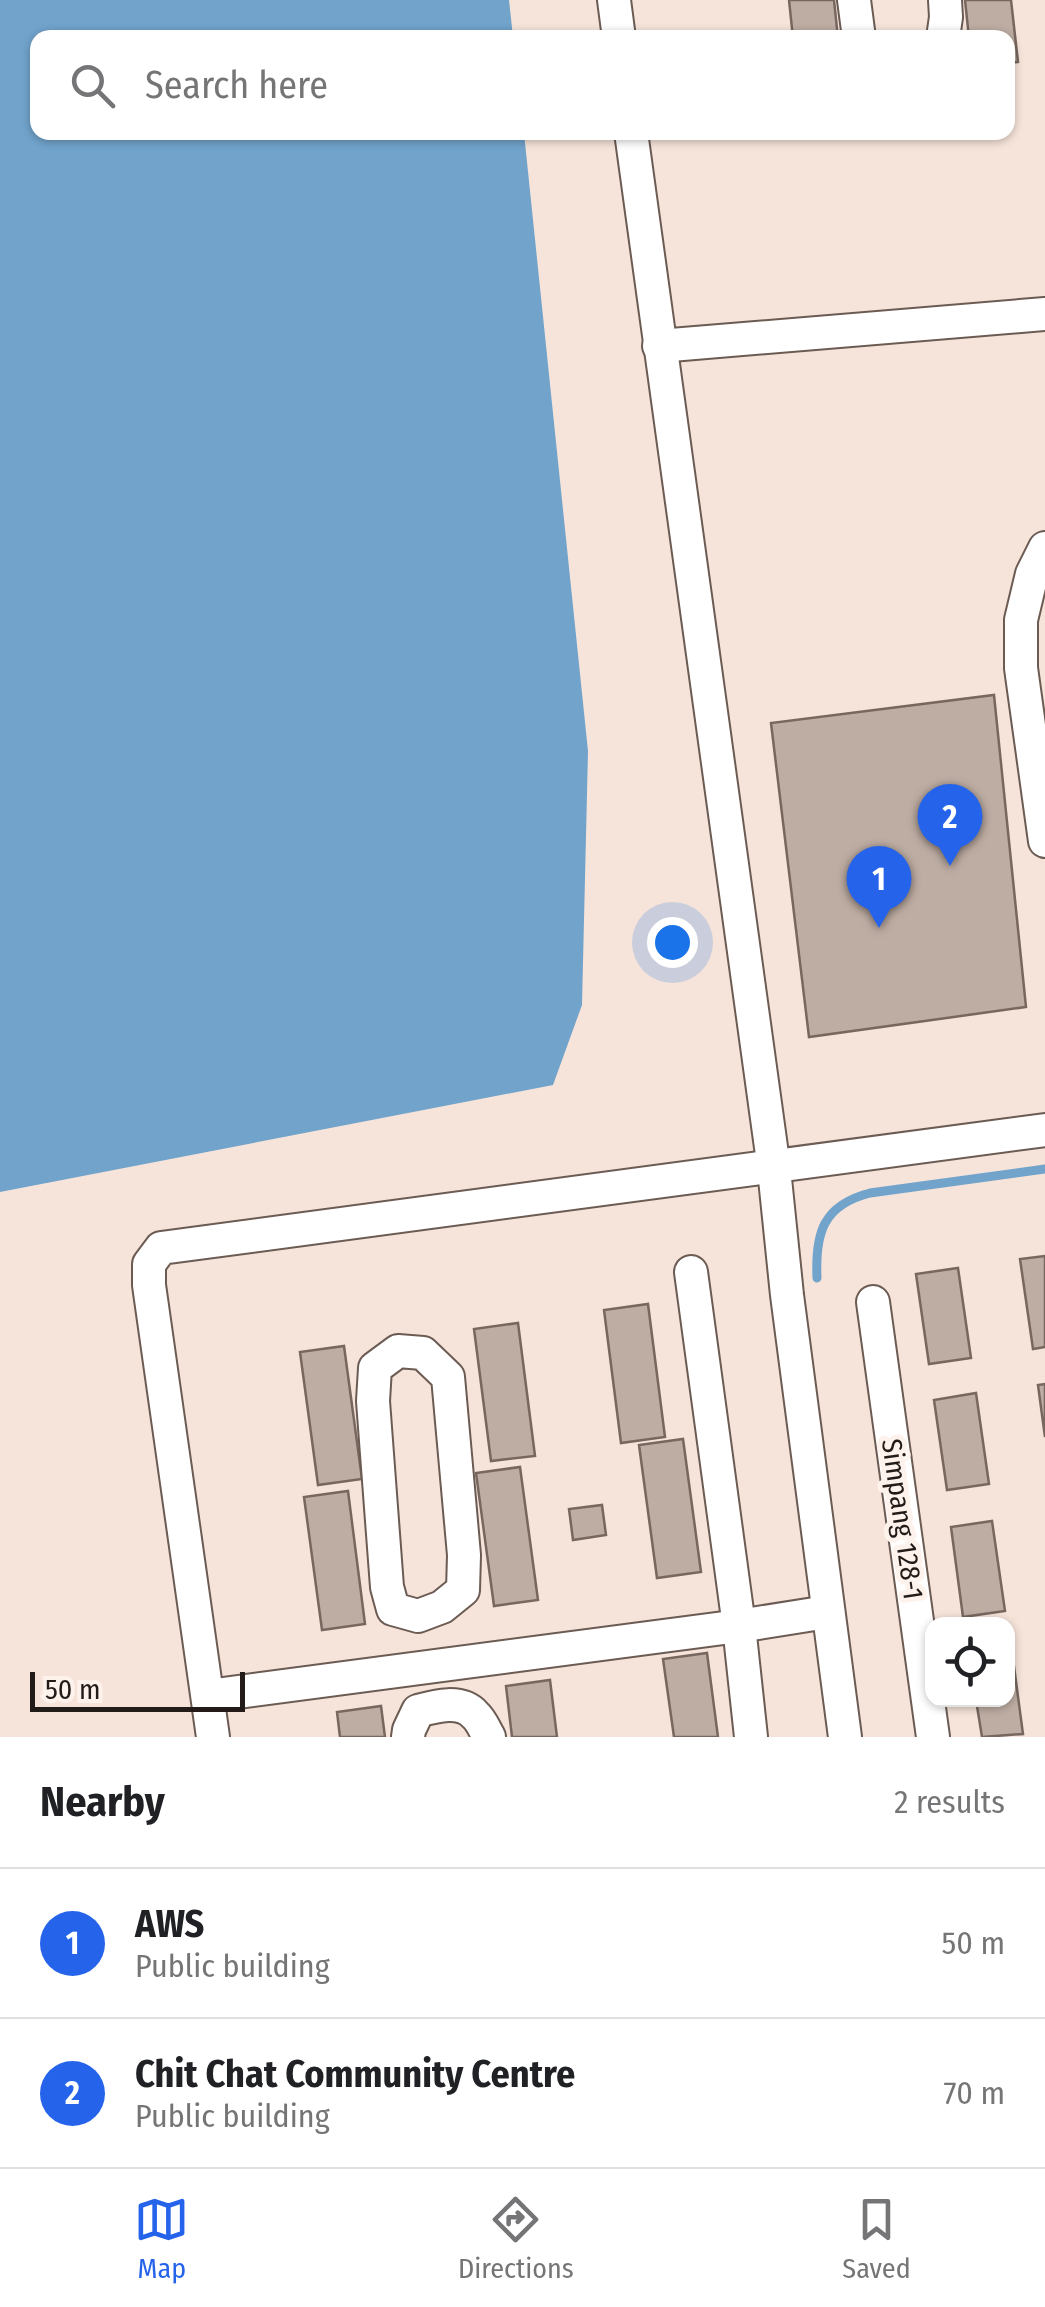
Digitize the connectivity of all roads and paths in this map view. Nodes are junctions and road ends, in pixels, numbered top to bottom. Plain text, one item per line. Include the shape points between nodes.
1 (614, 0) edge
2 (854, 0) edge
3 (945, 0) edge
4 (617, 30) edge
5 (858, 30) edge
6 (944, 30) edge
7 (632, 140) edge
8 (1045, 314) edge
9 (659, 346) junction
10 (1045, 548) edge
11 (1045, 841) edge
12 (1045, 1130) edge
13 (774, 1169) junction
14 (691, 1272) dead end
15 (873, 1302) dead end
16 (431, 1611) junction
17 (827, 1612) junction
18 (739, 1626) junction
19 (440, 1666) junction
20 (208, 1696) junction
21 (444, 1705) junction
22 (213, 1737) edge
23 (408, 1737) edge
24 (489, 1737) edge
25 (752, 1737) edge
26 (845, 1737) edge
27 (933, 1737) edge

1 - 4 street
2 - 5 street
3 - 6 street
7 - 9 street
8 - 9 street
9 - 13 street
10 - 11 street via 1020,620
12 - 13 street
13 - 17 street
13 - 20 street via 162,1248 149,1264 149,1285
14 - 18 street
15 - 27 street, Simpang 128-1
16 - 16 street via 418,1616 393,1609 387,1587 373,1401 375,1368 398,1351 423,1353 448,1377 463,1590
16 - 19 street
17 - 18 street
17 - 26 street
18 - 19 street
18 - 25 street
19 - 20 street
19 - 21 street
20 - 22 street
21 - 23 street via 418,1711
21 - 24 street via 474,1712

